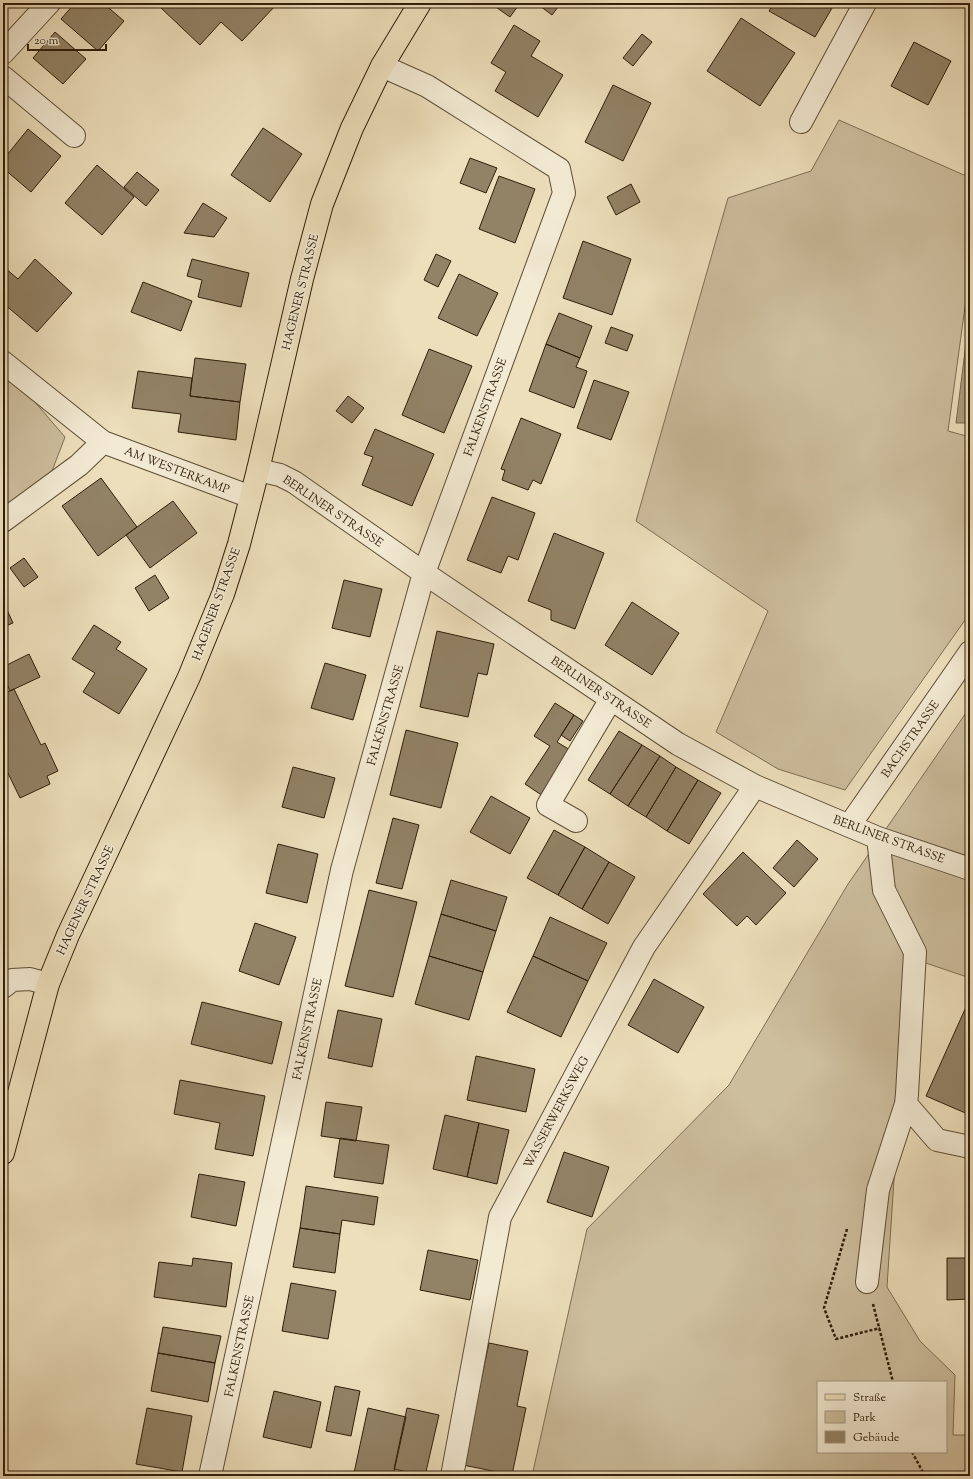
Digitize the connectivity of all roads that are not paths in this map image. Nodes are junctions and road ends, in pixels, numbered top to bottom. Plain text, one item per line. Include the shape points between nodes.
1 (49, 3) edge
2 (420, 3) edge
3 (866, 3) edge
4 (3, 53) edge
5 (382, 66) junction
6 (3, 76) edge
7 (801, 122) dead end
8 (74, 136) dead end
9 (3, 362) edge
10 (103, 442) junction
11 (258, 470) junction
12 (251, 497) junction
13 (3, 521) edge
14 (424, 573) junction
15 (970, 652) edge
16 (612, 699) junction
17 (755, 786) junction
18 (576, 821) dead end
19 (849, 826) junction
20 (878, 838) junction
21 (970, 869) edge
22 (48, 984) junction
23 (3, 987) edge
24 (906, 1104) junction
25 (970, 1147) edge
26 (3, 1153) edge
27 (867, 1282) road end
28 (210, 1476) edge
29 (452, 1476) edge

1 - 4 street
2 - 5 main road, HAGENER STRASSE
3 - 7 street
5 - 11 main road, HAGENER STRASSE via 352,128 322,204
5 - 14 street, FALKENSTRASSE via 427,86 559,169 564,193
6 - 8 street
9 - 10 street, AM WESTERKAMP
10 - 12 street, AM WESTERKAMP
10 - 13 street via 79,465
11 - 12 main road, HAGENER STRASSE
11 - 14 street, BERLINER STRASSE via 280,475 294,482
12 - 22 main road, HAGENER STRASSE via 223,594 189,677 71,928
14 - 16 street, BERLINER STRASSE
14 - 28 street, FALKENSTRASSE via 342,870
15 - 19 street, BACHSTRASSE
16 - 17 street, BERLINER STRASSE via 678,744
16 - 18 street via 548,805
17 - 19 street, BERLINER STRASSE
17 - 29 street, WASSERWERKSWEG via 644,947 500,1217
19 - 20 street, BERLINER STRASSE
20 - 21 street, BERLINER STRASSE
20 - 24 street via 884,890 916,952
22 - 23 street via 30,979 12,980
22 - 26 main road, HAGENER STRASSE
24 - 25 street via 937,1140
24 - 27 street via 878,1190

